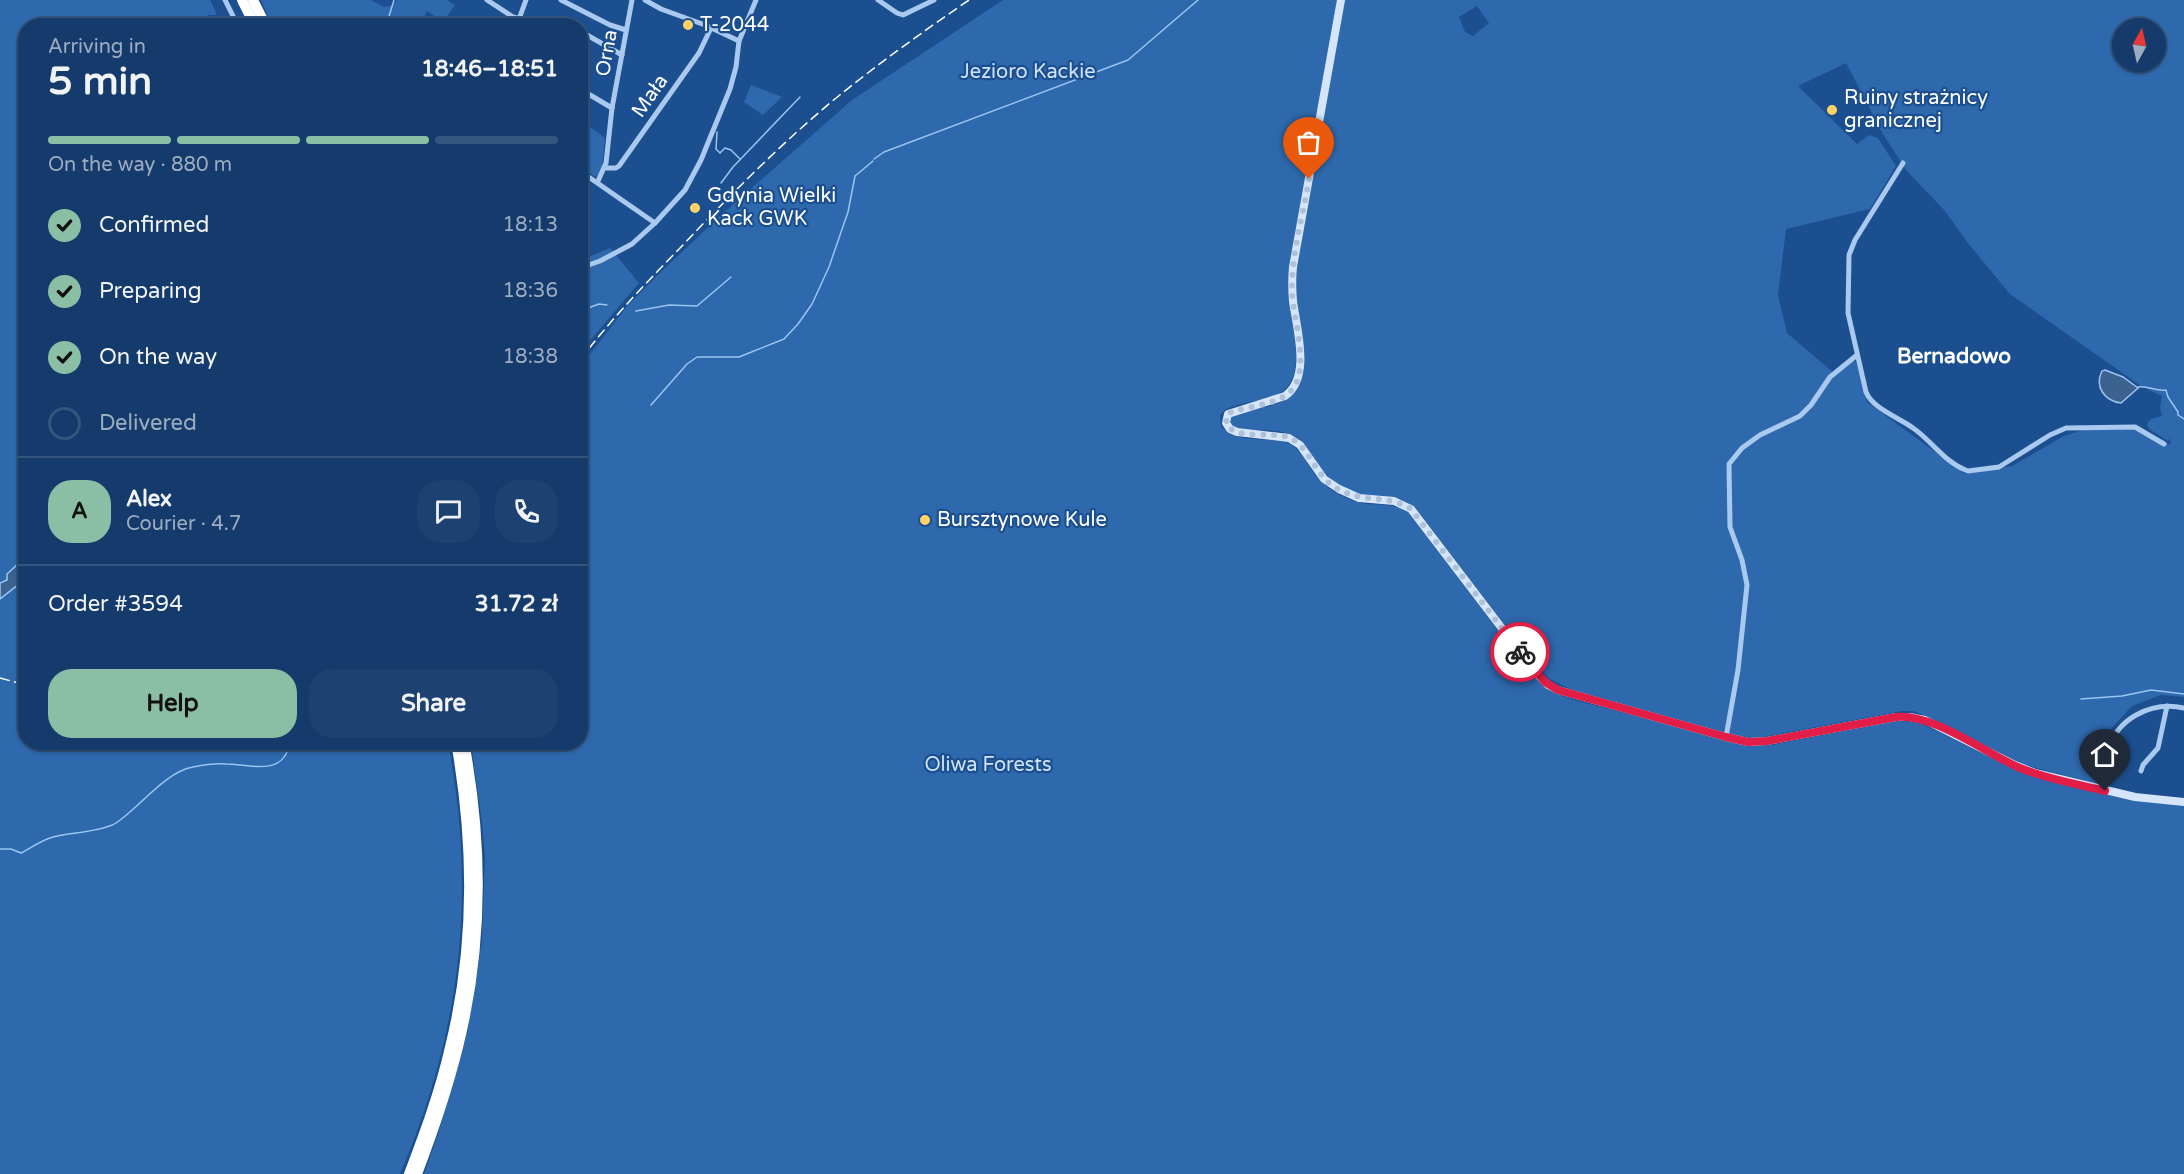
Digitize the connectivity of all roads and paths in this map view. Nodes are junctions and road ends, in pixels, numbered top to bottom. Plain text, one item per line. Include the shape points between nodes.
1 (225, 0) edge
2 (242, 0) edge
3 (253, 0) edge
4 (487, 0) edge
5 (526, 0) edge
6 (561, 0) edge
7 (632, 0) edge
8 (645, 0) edge
9 (756, 0) edge
10 (878, 0) edge
11 (933, 0) edge
12 (1341, 0) edge
13 (234, 18) edge
14 (251, 18) edge
15 (262, 18) edge
16 (517, 18) edge
17 (519, 18) edge
18 (711, 28) junction
19 (626, 30) junction
20 (588, 36) edge
21 (739, 41) junction
22 (622, 55) junction
23 (588, 94) edge
24 (612, 108) junction
25 (1903, 163) dead end
26 (605, 168) junction
27 (588, 176) edge
28 (598, 182) junction
29 (656, 223) junction
30 (588, 265) edge
31 (1857, 355) junction
32 (2164, 444) dead end
33 (2167, 706) junction
34 (2184, 708) edge
35 (1726, 737) junction
36 (457, 750) edge
37 (465, 750) edge
38 (2141, 771) dead end
39 (2105, 791) junction
40 (2184, 802) edge
41 (409, 1174) edge
42 (417, 1174) edge

1 - 13 street
2 - 14 highway
3 - 15 highway
4 - 16 street
5 - 17 street
6 - 19 street
7 - 19 street, Orna
8 - 18 street
9 - 21 street
10 - 11 street via 903,15
12 - 35 main road via 1293,267 1299,376 1285,396 1231,412 1226,417 1227,426 1237,432 1289,438 1300,445 1320,474 1339,489 1359,498 1395,501 1411,509 1534,670 1552,687
18 - 21 street
18 - 26 street, Mała via 699,52 619,166
19 - 22 street, Orna
20 - 22 street
21 - 29 street via 730,89 701,160 685,190
22 - 24 street, Orna
23 - 24 street
24 - 26 street, Orna
25 - 31 street via 1849,255 1848,313
26 - 28 street, Orna
27 - 28 street
28 - 29 street
29 - 30 street via 632,244
31 - 32 street via 1872,403 1914,429 1934,449 1965,470 2000,466 2066,428 2135,427
31 - 35 street via 1830,377 1800,416 1760,435 1729,464 1730,527 1747,585
33 - 34 street
33 - 38 street via 2158,748
33 - 39 street via 2145,711 2118,731 2108,752
35 - 39 main road via 1759,742 1896,717 1916,717 2021,768
36 - 41 highway via 469,840 464,979 442,1078
37 - 42 highway via 477,845 475,944 459,1046
39 - 40 main road

